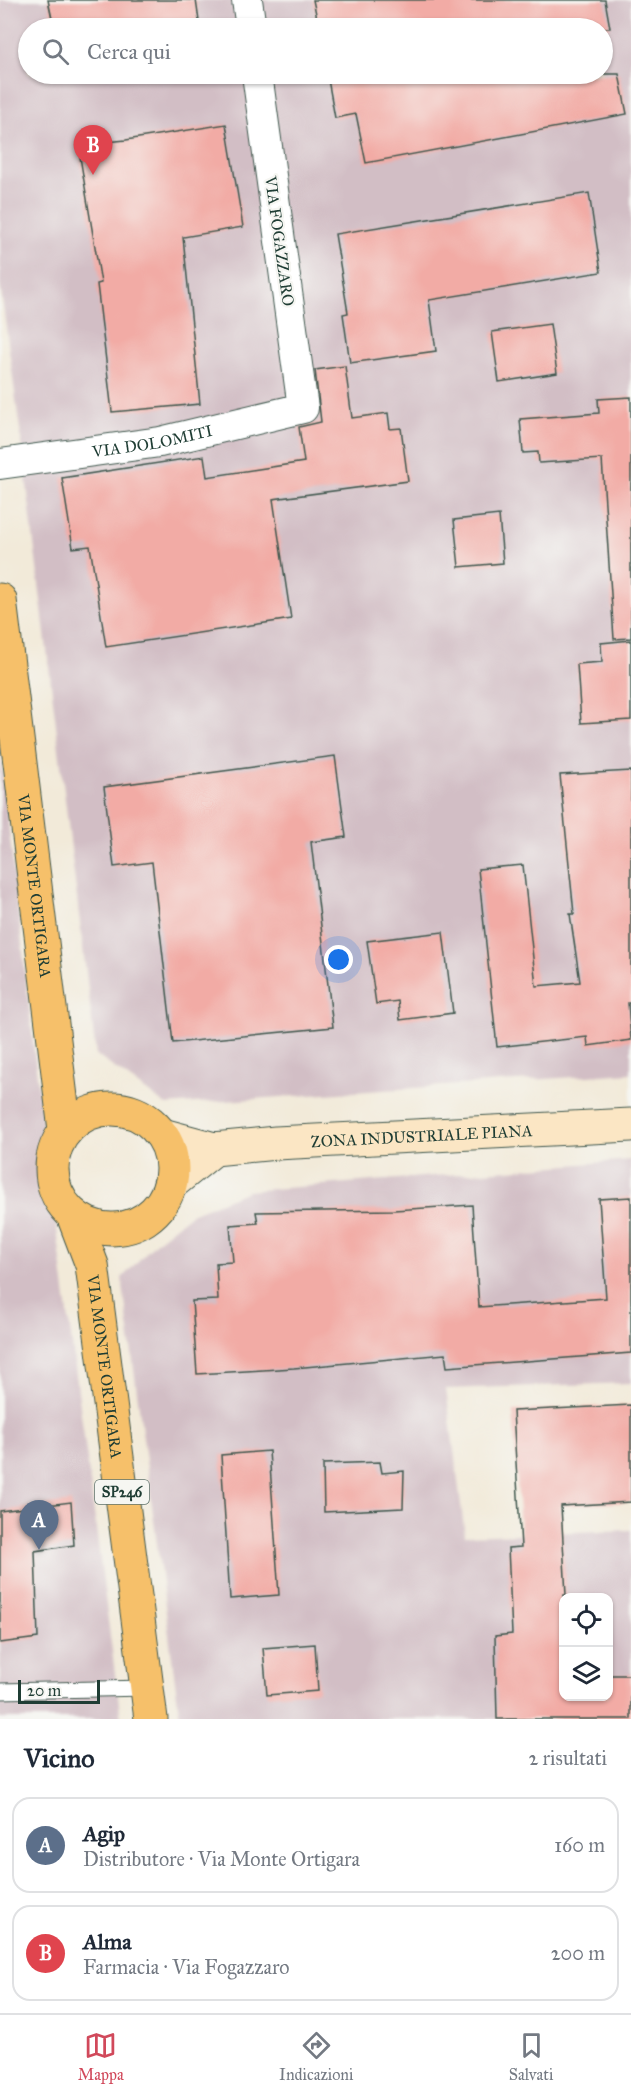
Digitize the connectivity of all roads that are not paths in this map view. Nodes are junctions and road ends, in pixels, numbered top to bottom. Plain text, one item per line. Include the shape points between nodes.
1 (247, 0) edge
2 (250, 18) edge
3 (258, 84) edge
4 (303, 408) joint
5 (0, 464) edge
6 (0, 600) edge
7 (58, 1064) junction
8 (101, 1109) junction
9 (631, 1125) edge
10 (65, 1130) junction
11 (162, 1135) junction
12 (214, 1149) junction
13 (172, 1183) junction
14 (73, 1215) junction
15 (129, 1228) junction
16 (92, 1265) junction
17 (0, 1691) edge
18 (149, 1704) edge

1 - 2 street
3 - 4 street, VIA FOGAZZARO
4 - 5 street, VIA DOLOMITI via 160,442
6 - 7 main road, VIA MONTE ORTIGARA
7 - 8 main road
7 - 10 main road, VIA MONTE ORTIGARA
8 - 10 main road via 88,1113
8 - 11 main road via 119,1108 136,1113
9 - 12 main road, ZONA INDUSTRIALE PIANA
10 - 14 main road via 52,1159 52,1174 55,1190
11 - 12 main road
11 - 13 main road via 171,1158
12 - 13 main road
13 - 15 main road via 156,1211
14 - 15 main road via 99,1228
14 - 16 main road, VIA MONTE ORTIGARA
15 - 16 main road
16 - 18 main road, VIA MONTE ORTIGARA / SP246
17 - 18 lane

